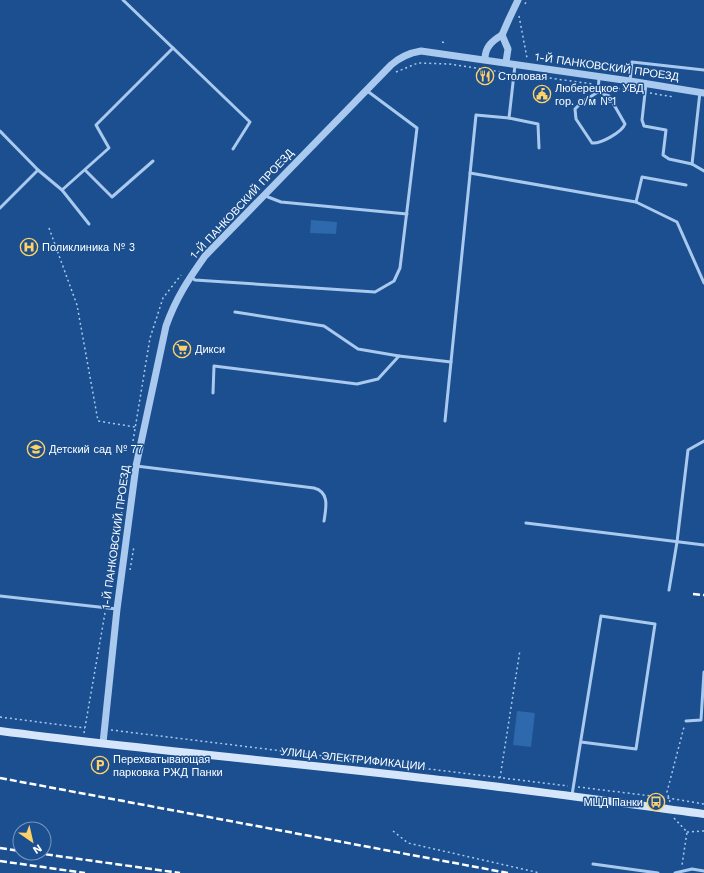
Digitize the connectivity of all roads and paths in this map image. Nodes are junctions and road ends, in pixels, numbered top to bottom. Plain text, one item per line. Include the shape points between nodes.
1 (123, 0) edge
2 (518, 0) edge
3 (527, 0) edge
4 (524, 5) dead end
5 (519, 15) dead end
6 (502, 35) junction
7 (442, 42) dead end
8 (447, 43) dead end
9 (173, 48) junction
10 (485, 59) junction
11 (527, 60) dead end
12 (506, 62) junction
13 (514, 65) junction
14 (704, 70) edge
15 (396, 72) dead end
16 (513, 73) junction
17 (599, 76) junction
18 (630, 81) junction
19 (646, 83) junction
20 (599, 85) junction
21 (366, 90) junction
22 (598, 92) junction
23 (645, 92) junction
24 (702, 93) edge
25 (676, 97) dead end
26 (509, 118) junction
27 (0, 131) edge
28 (539, 148) dead end
29 (232, 149) dead end
30 (153, 162) dead end
31 (692, 164) junction
32 (38, 170) junction
33 (85, 170) junction
34 (704, 170) edge
35 (470, 173) junction
36 (686, 185) dead end
37 (62, 190) junction
38 (265, 194) junction
39 (636, 202) junction
40 (0, 208) edge
41 (407, 214) junction
42 (89, 224) dead end
43 (49, 228) dead end
44 (181, 275) dead end
45 (190, 276) junction
46 (704, 283) edge
47 (235, 312) dead end
48 (398, 356) junction
49 (451, 362) junction
50 (213, 393) dead end
51 (445, 421) dead end
52 (135, 427) junction
53 (704, 441) edge
54 (133, 442) dead end
55 (136, 466) junction
56 (123, 504) dead end
57 (324, 521) dead end
58 (526, 523) dead end
59 (677, 542) junction
60 (704, 546) edge
61 (669, 590) dead end
62 (0, 596) edge
63 (106, 607) junction
64 (117, 609) junction
65 (520, 650) dead end
66 (704, 672) edge
67 (0, 717) edge
68 (702, 720) edge
69 (686, 721) joint
70 (109, 730) dead end
71 (0, 731) edge
72 (580, 742) junction
73 (102, 743) junction
74 (500, 778) junction
75 (573, 786) junction
76 (571, 797) junction
77 (668, 798) junction
78 (704, 804) edge
79 (671, 806) dead end
80 (670, 814) dead end
81 (704, 814) edge
82 (393, 831) dead end
83 (704, 831) edge
84 (687, 832) junction
85 (593, 864) dead end
86 (681, 871) junction
87 (704, 871) edge
88 (540, 873) edge
89 (658, 873) edge
90 (675, 873) edge

1 - 9 lane
2 - 6 street
3 - 4 path
5 - 11 path
6 - 10 street via 487,48
6 - 12 street via 508,49
7 - 8 path
9 - 29 lane via 250,122
9 - 33 lane via 96,125 109,148
10 - 12 street, 1-Й ПАНКОВСКИЙ ПРОЕЗД
10 - 21 street, 1-Й ПАНКОВСКИЙ ПРОЕЗД via 412,52 391,65
12 - 13 street, 1-Й ПАНКОВСКИЙ ПРОЕЗД
13 - 16 lane
13 - 17 street, 1-Й ПАНКОВСКИЙ ПРОЕЗД
14 - 18 lane via 632,62
15 - 16 path via 418,63 449,64
16 - 20 path
16 - 26 lane
17 - 18 street, 1-Й ПАНКОВСКИЙ ПРОЕЗД
17 - 20 lane
18 - 19 street, 1-Й ПАНКОВСКИЙ ПРОЕЗД
19 - 23 lane
19 - 24 street, 1-Й ПАНКОВСКИЙ ПРОЕЗД
20 - 22 lane
20 - 23 path
21 - 38 street, 1-Й ПАНКОВСКИЙ ПРОЕЗД
21 - 41 lane via 417,128
22 - 22 lane via 575,109 576,119 592,143 602,142 622,129 625,124 609,96
23 - 25 path
23 - 31 lane via 642,123 644,126 666,130 663,154 669,159
24 - 31 lane
26 - 28 lane via 538,124
26 - 35 lane via 476,115
27 - 32 lane
30 - 33 lane via 112,198
31 - 34 lane
32 - 37 lane
32 - 40 lane
33 - 37 lane
35 - 39 lane
35 - 49 lane
36 - 39 lane via 642,177
37 - 42 lane
38 - 41 lane via 281,202
38 - 45 street, 1-Й ПАНКОВСКИЙ ПРОЕЗД via 205,256
39 - 46 lane via 677,222
41 - 45 lane via 398,275 394,281 375,292 195,280
43 - 52 path via 77,305 98,421
44 - 52 path via 163,298 150,338
45 - 55 street, 1-Й ПАНКОВСКИЙ ПРОЕЗД via 173,305 166,326
47 - 48 lane via 324,326 358,349
48 - 49 lane
48 - 50 lane via 378,379 357,384 214,366
49 - 51 lane
52 - 54 path
53 - 59 lane via 688,450
55 - 57 lane via 314,488 325,497
55 - 64 street, 1-Й ПАНКОВСКИЙ ПРОЕЗД
56 - 63 path
58 - 59 lane
59 - 60 lane
59 - 61 lane
62 - 63 lane
63 - 64 lane
63 - 67 path via 85,728
64 - 73 street, 1-Й ПАНКОВСКИЙ ПРОЕЗД
65 - 74 path
66 - 68 lane
68 - 69 lane
69 - 77 path via 667,792
70 - 74 path
71 - 73 main road, УЛИЦА ЭЛЕКТРИФИКАЦИИ
72 - 72 lane via 601,616 655,624 636,749
72 - 75 lane
73 - 76 main road, УЛИЦА ЭЛЕКТРИФИКАЦИИ via 433,779
74 - 75 path
75 - 76 lane
75 - 77 path
76 - 81 main road, УЛИЦА ЭЛЕКТРИФИКАЦИИ
77 - 78 path
77 - 79 path
80 - 84 path
82 - 88 path via 408,843
83 - 84 path
84 - 86 path
85 - 89 lane
86 - 87 lane
86 - 90 lane

